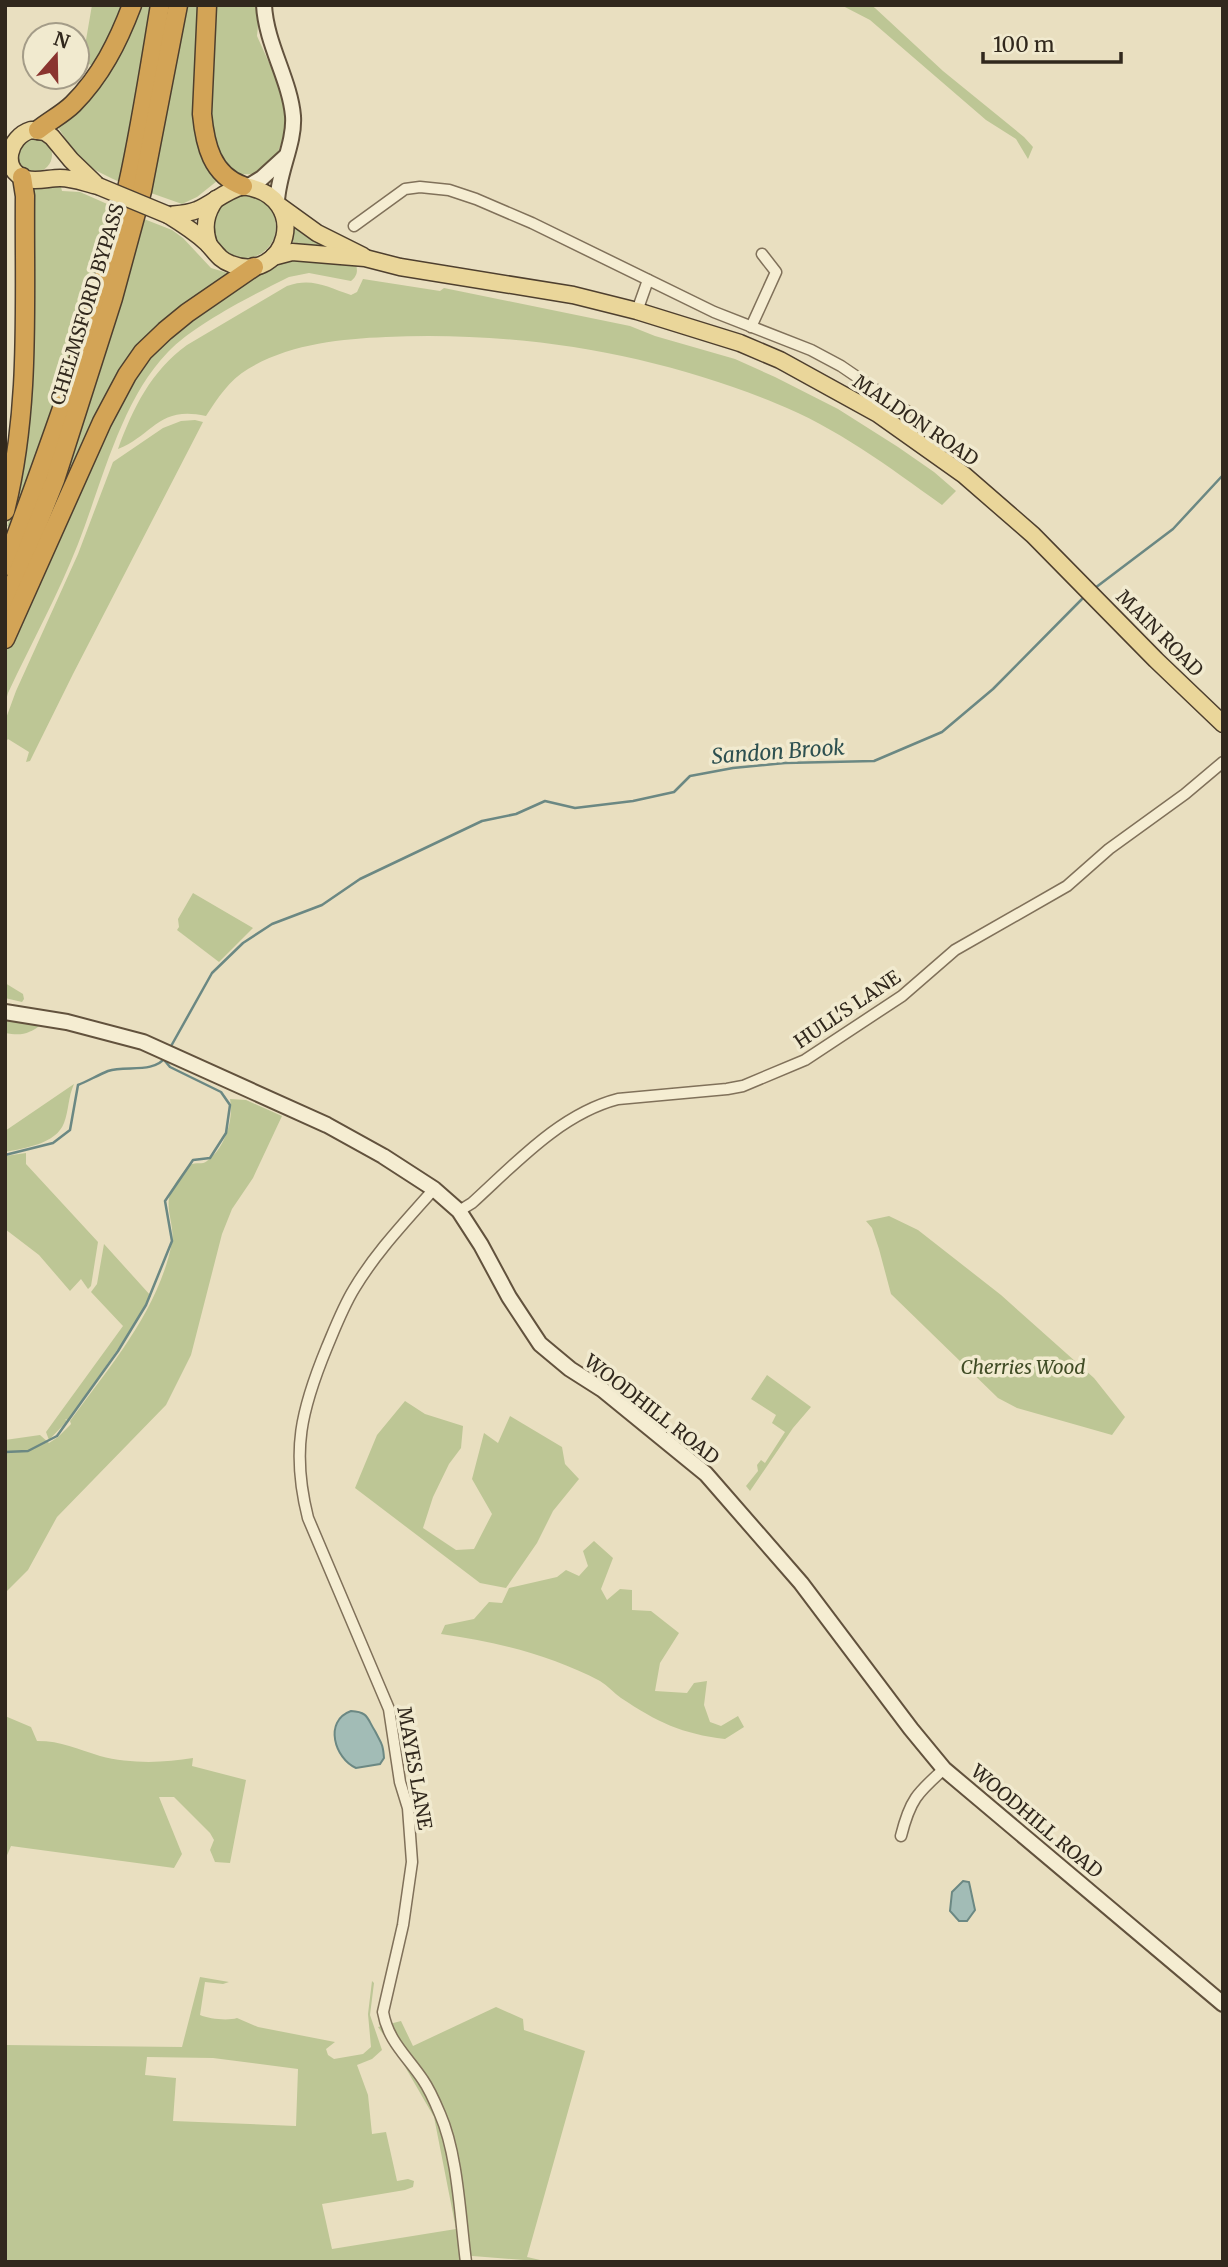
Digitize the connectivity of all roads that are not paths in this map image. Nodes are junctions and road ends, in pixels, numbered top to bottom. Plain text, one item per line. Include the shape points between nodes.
1 (132, 5) edge
2 (160, 5) edge
3 (178, 5) edge
4 (207, 5) edge
5 (264, 5) edge
6 (5, 128) edge
7 (31, 131) junction
8 (57, 143) junction
9 (285, 157) junction
10 (13, 166) edge
11 (42, 179) junction
12 (98, 186) junction
13 (246, 186) junction
14 (216, 198) junction
15 (279, 204) junction
16 (168, 215) junction
17 (354, 226) dead end
18 (209, 245) junction
19 (762, 254) dead end
20 (273, 257) junction
21 (365, 258) junction
22 (254, 267) junction
23 (648, 280) junction
24 (637, 311) junction
25 (751, 327) junction
26 (907, 411) dead end
27 (5, 511) edge
28 (5, 566) edge
29 (1098, 601) joint
30 (5, 607) edge
31 (5, 639) edge
32 (1223, 724) edge
33 (1223, 762) edge
34 (5, 1012) edge
35 (434, 1189) junction
36 (459, 1211) junction
37 (944, 1769) junction
38 (901, 1836) dead end
39 (1223, 2004) edge
40 (466, 2262) edge

1 - 7 highway via 98,76 71,106
2 - 28 highway, CHELMSFORD BYPASS via 128,185 98,294
3 - 30 highway, CHELMSFORD BYPASS via 142,191 113,298 55,480
4 - 13 highway via 204,132 222,174
5 - 9 street via 293,116
6 - 7 main road
7 - 8 main road via 45,132
7 - 10 main road via 16,137 11,145
8 - 11 main road via 57,166
8 - 12 main road
9 - 13 street
9 - 15 street
10 - 11 main road via 28,180
10 - 27 highway via 25,196 22,421
11 - 12 main road
12 - 16 main road, bridge
13 - 14 main road
13 - 15 main road
14 - 16 main road via 189,213
14 - 18 main road via 205,222
15 - 20 main road via 286,234
15 - 21 main road, MALDON ROAD via 317,233
16 - 18 main road
17 - 23 street, MALDON ROAD via 405,189 449,190 532,223
18 - 22 main road via 231,264
19 - 25 street via 776,272
20 - 21 main road, MALDON ROAD via 292,252
20 - 22 main road
21 - 24 main road, MALDON ROAD
22 - 31 highway via 165,331 127,375
23 - 24 street
23 - 25 street, MALDON ROAD
24 - 29 main road, MALDON ROAD via 780,360 878,415 964,475 1033,535
25 - 26 street, MALDON ROAD via 841,366
29 - 32 main road, MAIN ROAD
33 - 36 street, HULL'S LANE via 1067,887 955,950 902,996 805,1060 743,1086 618,1099 596,1106 539,1142
34 - 35 street, WOODHILL ROAD via 143,1042 327,1125
35 - 36 street, WOODHILL ROAD
35 - 40 street, MAYES LANE via 353,1290 307,1401 298,1463 308,1518 389,1709 408,1808 412,1861 383,2012 395,2045 423,2081 442,2118
36 - 37 street, WOODHILL ROAD via 540,1343 706,1475 819,1604
37 - 38 street via 910,1804
37 - 39 street, WOODHILL ROAD

